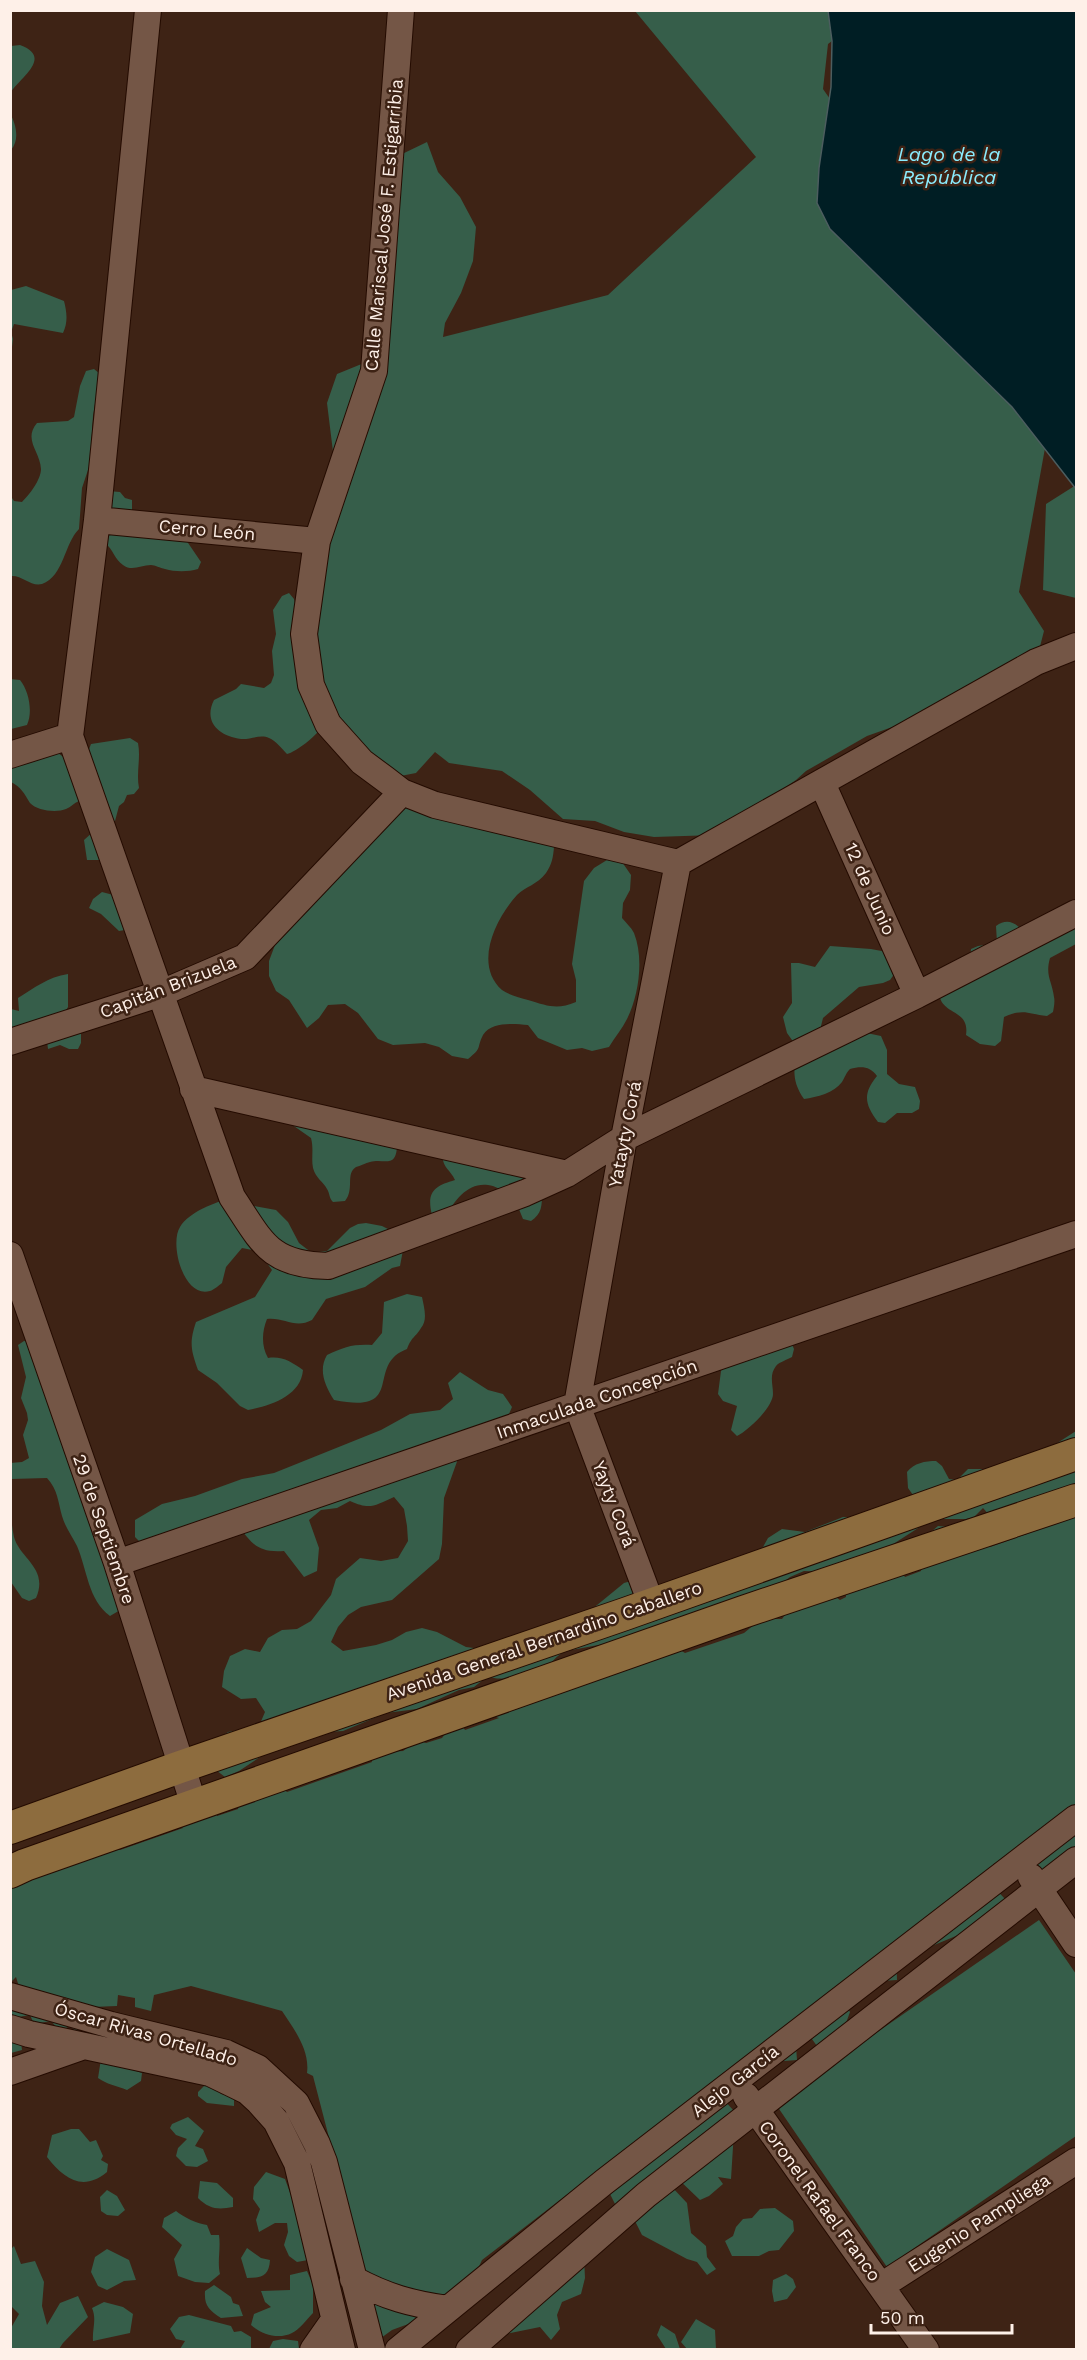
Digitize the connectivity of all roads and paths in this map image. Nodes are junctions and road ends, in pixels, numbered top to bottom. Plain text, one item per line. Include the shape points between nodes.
1 (148, 10) edge
2 (401, 10) edge
3 (97, 520) junction
4 (317, 541) junction
5 (1077, 646) edge
6 (70, 736) junction
7 (10, 755) edge
8 (822, 783) junction
9 (402, 792) junction
10 (678, 864) junction
11 (1077, 913) edge
12 (159, 994) junction
13 (917, 995) junction
14 (10, 1042) edge
15 (193, 1089) junction
16 (624, 1138) junction
17 (567, 1174) junction
18 (1077, 1234) edge
19 (10, 1255) edge
20 (577, 1406) junction
21 (1077, 1454) edge
22 (1077, 1500) edge
23 (117, 1563) junction
24 (651, 1604) junction
25 (180, 1767) junction
26 (194, 1805) junction
27 (1077, 1818) edge
28 (10, 1828) edge
29 (1077, 1860) edge
30 (1020, 1862) junction
31 (10, 1872) edge
32 (1040, 1889) junction
33 (1077, 1944) edge
34 (10, 1996) edge
35 (111, 2025) junction
36 (20, 2031) edge
37 (84, 2046) junction
38 (19, 2069) edge
39 (735, 2081) junction
40 (755, 2110) junction
41 (1077, 2161) edge
42 (353, 2279) junction
43 (881, 2286) junction
44 (448, 2309) junction
45 (334, 2320) junction
46 (313, 2349) edge
47 (342, 2349) edge
48 (372, 2349) edge
49 (398, 2349) edge
50 (469, 2349) edge
51 (926, 2349) edge

1 - 3 street
2 - 4 street, Calle Mariscal José F. Estigarribia via 375,371
3 - 4 street, Cerro León
3 - 6 street
4 - 9 street, Calle Mariscal José F. Estigarribia via 304,634 310,685 328,724 362,762
5 - 8 street via 1036,662
6 - 7 street
6 - 12 street
8 - 10 street
8 - 13 street, 12 de Junio
9 - 10 street, Calle Mariscal José F. Estigarribia via 435,805
9 - 12 street, Capitán Brizuela via 245,957
10 - 16 street, Yatayty Corá
11 - 13 street
12 - 14 street, Capitán Brizuela
12 - 15 street
13 - 16 street
15 - 17 street
15 - 17 street via 232,1197 262,1242 278,1256 304,1266 328,1266
16 - 17 street
16 - 20 street, Yatayty Corá
18 - 20 street, Inmaculada Concepción
19 - 23 street, 29 de Septiembre
20 - 23 street, Inmaculada Concepción
20 - 24 street, Yayty Corá
21 - 24 main road, Avenida General Bernardino Caballero
22 - 26 main road, Avenida General Bernardino Caballero
23 - 25 street, 29 de Septiembre
24 - 25 main road, Avenida General Bernardino Caballero
25 - 26 street, 29 de Septiembre
25 - 28 main road, Avenida General Bernardino Caballero
26 - 31 main road, Avenida General Bernardino Caballero
27 - 30 street, Alejo García
29 - 32 street, Alejo García
30 - 32 street
30 - 39 street, Alejo García
32 - 33 street
32 - 40 street, Alejo García
34 - 35 street, Óscar Rivas Ortellado
35 - 37 street
35 - 42 street, Óscar Rivas Ortellado via 226,2053 258,2068 296,2103 324,2162
36 - 37 street, Óscar Rivas Ortellado
36 - 38 street via 37,2048
37 - 38 street
37 - 45 street, Óscar Rivas Ortellado via 210,2073 247,2091 276,2121 297,2163
39 - 40 street, Coronel Rafael Franco
39 - 44 street, Alejo García
40 - 43 street, Coronel Rafael Franco
40 - 50 street, Alejo García via 646,2195
41 - 43 street, Eugenio Pampliega
42 - 44 street via 410,2303
42 - 48 street, Óscar Rivas Ortellado
43 - 51 street, Coronel Rafael Franco
44 - 49 street, Alejo García
45 - 46 street
45 - 47 street, Óscar Rivas Ortellado

